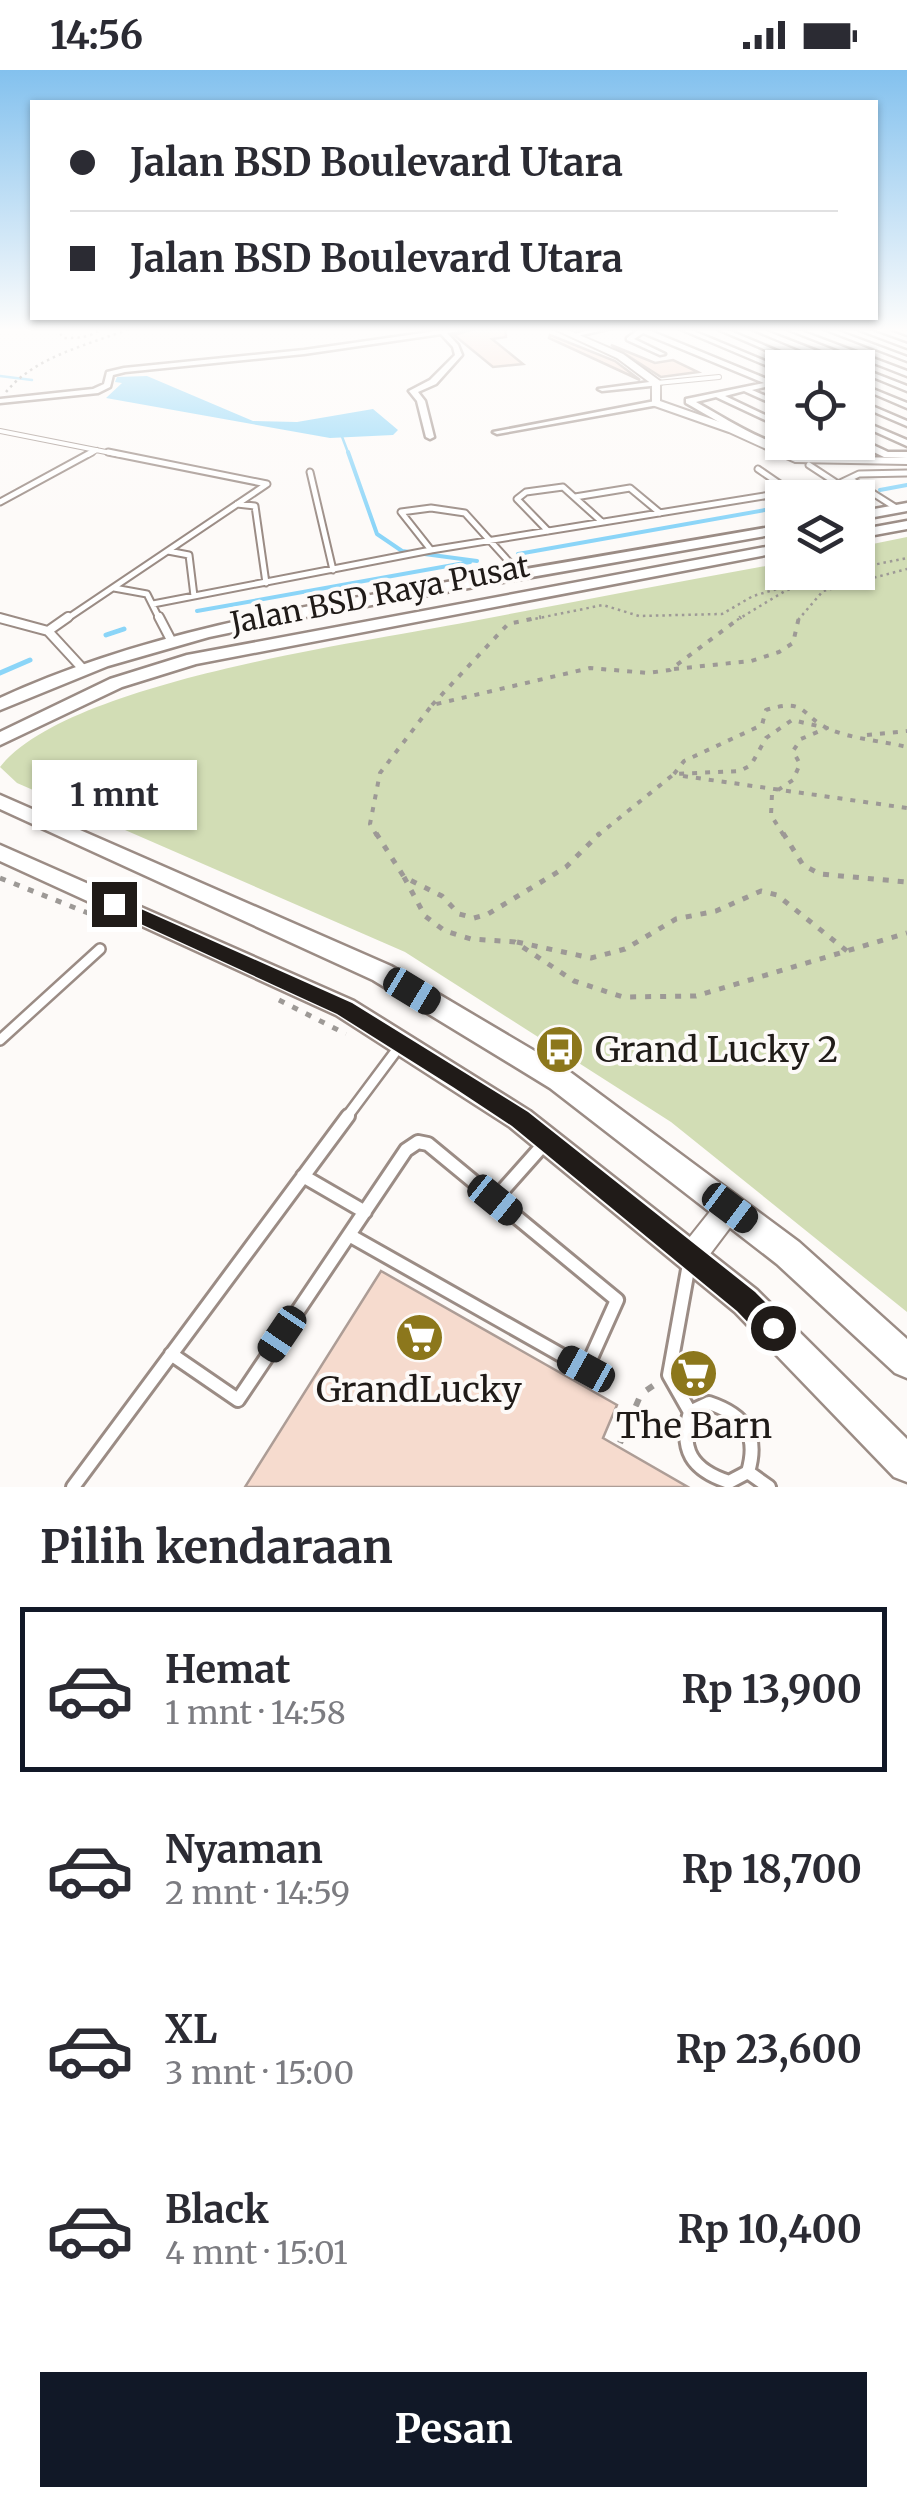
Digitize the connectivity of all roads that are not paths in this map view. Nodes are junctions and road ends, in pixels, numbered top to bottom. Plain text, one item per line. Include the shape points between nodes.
1 (65, 394) edge
2 (415, 394) edge
3 (655, 394) edge
4 (715, 394) joint
5 (879, 394) edge
6 (0, 402) edge
7 (654, 403) junction
8 (907, 406) edge
9 (875, 410) edge
10 (765, 418) edge
11 (907, 424) edge
12 (875, 429) edge
13 (0, 430) edge
14 (497, 432) dead end
15 (430, 437) dead end
16 (765, 438) edge
17 (907, 443) edge
18 (97, 450) junction
19 (875, 450) edge
20 (907, 458) edge
21 (809, 465) dead end
22 (758, 469) dead end
23 (310, 472) dead end
24 (907, 472) edge
25 (774, 480) edge
26 (832, 480) edge
27 (852, 480) edge
28 (875, 493) edge
29 (765, 495) edge
30 (574, 497) junction
31 (0, 502) edge
32 (237, 504) junction
33 (903, 508) edge
34 (660, 512) junction
35 (875, 513) edge
36 (602, 522) junction
37 (907, 524) edge
38 (548, 531) junction
39 (875, 531) edge
40 (765, 532) edge
41 (490, 541) junction
42 (168, 550) junction
43 (427, 551) junction
44 (765, 551) edge
45 (588, 564) junction
46 (333, 570) junction
47 (521, 575) junction
48 (606, 580) junction
49 (266, 583) junction
50 (113, 588) junction
51 (194, 596) junction
52 (153, 604) junction
53 (0, 618) edge
54 (48, 631) junction
55 (171, 640) junction
56 (82, 669) junction
57 (0, 704) edge
58 (0, 742) edge
59 (0, 787) edge
60 (0, 801) edge
61 (30, 815) junction
62 (0, 852) edge
63 (100, 948) dead end
64 (0, 1040) edge
65 (402, 1043) junction
66 (547, 1141) junction
67 (303, 1176) junction
68 (495, 1200) junction
69 (730, 1208) junction
70 (365, 1212) junction
71 (349, 1236) junction
72 (691, 1257) junction
73 (171, 1354) junction
74 (907, 1362) edge
75 (690, 1412) junction
76 (907, 1464) edge
77 (748, 1472) junction
78 (73, 1487) edge
79 (768, 1487) edge

1 - 6 street
2 - 15 street
3 - 7 street
4 - 10 street
4 - 16 street via 688,399
5 - 8 street
7 - 14 street
7 - 20 street via 796,458
9 - 11 street
12 - 17 street
13 - 18 lane
18 - 31 lane
18 - 32 lane via 267,484
19 - 20 street
21 - 26 lane
22 - 25 lane
23 - 46 lane
24 - 27 lane
28 - 33 lane
29 - 34 lane
30 - 34 lane via 630,488
30 - 36 lane
30 - 38 lane via 563,487 517,499
32 - 42 lane
32 - 49 lane via 255,506
33 - 35 main road
34 - 36 lane
36 - 38 lane
37 - 39 main road
38 - 41 lane
40 - 45 main road, Jalan BSD Raya Pusat
41 - 43 lane
41 - 43 lane via 465,514 401,512
41 - 47 lane
42 - 50 lane
42 - 51 lane via 189,555
43 - 46 lane
44 - 48 main road, Jalan BSD Raya Pusat
45 - 47 main road, Jalan BSD Raya Pusat
45 - 48 main road
46 - 49 lane
47 - 55 main road, Jalan BSD Raya Pusat
48 - 58 main road, Jalan BSD Raya Pusat via 193,659 116,683
49 - 51 lane
50 - 52 lane via 148,594
50 - 54 lane
51 - 52 lane
52 - 55 lane
53 - 54 lane
54 - 56 lane
55 - 56 main road, Jalan BSD Raya Pusat
56 - 57 main road, Jalan BSD Raya Pusat
59 - 61 main road
60 - 61 main road
61 - 69 main road via 382,973 560,1080
62 - 65 main road via 345,1008
63 - 64 lane
65 - 66 main road
65 - 67 lane
66 - 68 lane
66 - 72 main road
67 - 70 lane
67 - 73 lane
68 - 70 lane via 418,1142
68 - 71 lane via 618,1300 586,1369
69 - 72 street
69 - 74 main road
70 - 71 lane
71 - 73 lane via 238,1400
72 - 75 lane via 669,1375
72 - 76 main road via 746,1302
73 - 78 lane
75 - 77 lane via 709,1403 731,1409 749,1427 756,1451
75 - 77 lane via 682,1433 688,1457 706,1476 729,1482
77 - 79 lane

